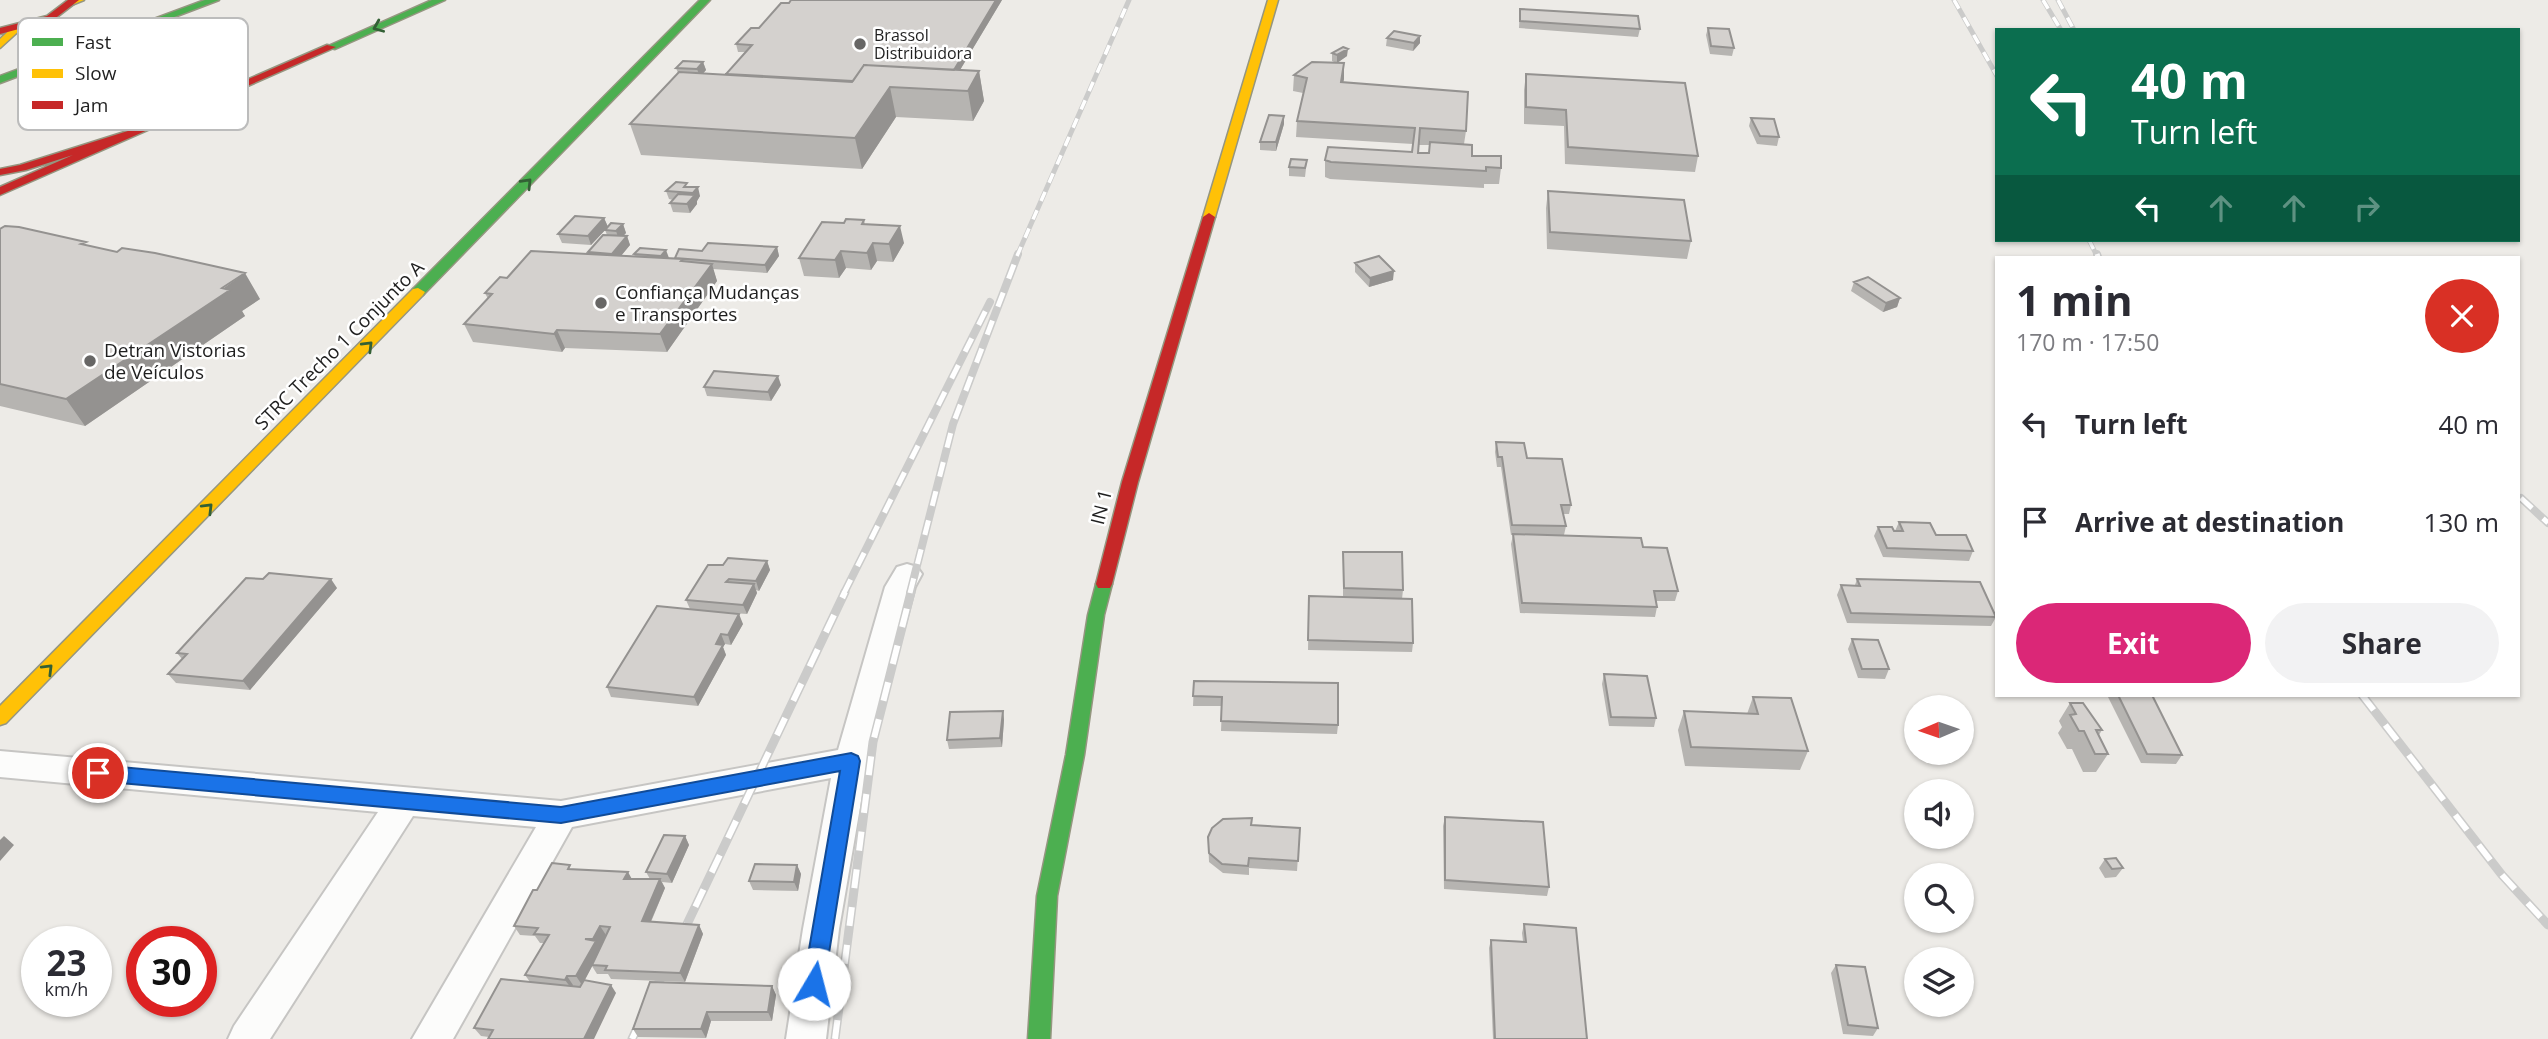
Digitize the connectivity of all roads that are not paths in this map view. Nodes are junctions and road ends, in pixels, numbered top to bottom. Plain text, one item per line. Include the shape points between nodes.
1 (76, 0) edge
2 (214, 0) edge
3 (440, 0) edge
4 (705, 0) edge
5 (1273, 0) edge
6 (47, 18) edge
7 (166, 18) edge
8 (17, 28) joint
9 (0, 31) edge
10 (0, 45) edge
11 (18, 75) edge
12 (248, 82) edge
13 (0, 83) edge
14 (136, 130) edge
15 (129, 133) junction
16 (0, 172) edge
17 (0, 191) edge
18 (907, 574) dead end
19 (0, 718) edge
20 (851, 761) junction
21 (0, 764) edge
22 (404, 800) junction
23 (561, 815) junction
24 (248, 1039) edge
25 (432, 1039) edge
26 (806, 1039) edge
27 (1039, 1039) edge

1 - 6 main road
2 - 7 main road
3 -> 12 main road
19 -> 4 main road, STRC Trecho 1 Conjunto A
5 - 27 main road, IN 1 via 1130,482 1096,615 1047,896
8 - 9 main road
8 - 10 main road
11 - 13 main road
14 -> 15 main road
15 - 16 main road
15 - 17 main road
18 - 20 street
20 - 23 street
20 - 26 street
21 - 22 street
22 - 23 street
22 - 24 street
23 - 25 street

